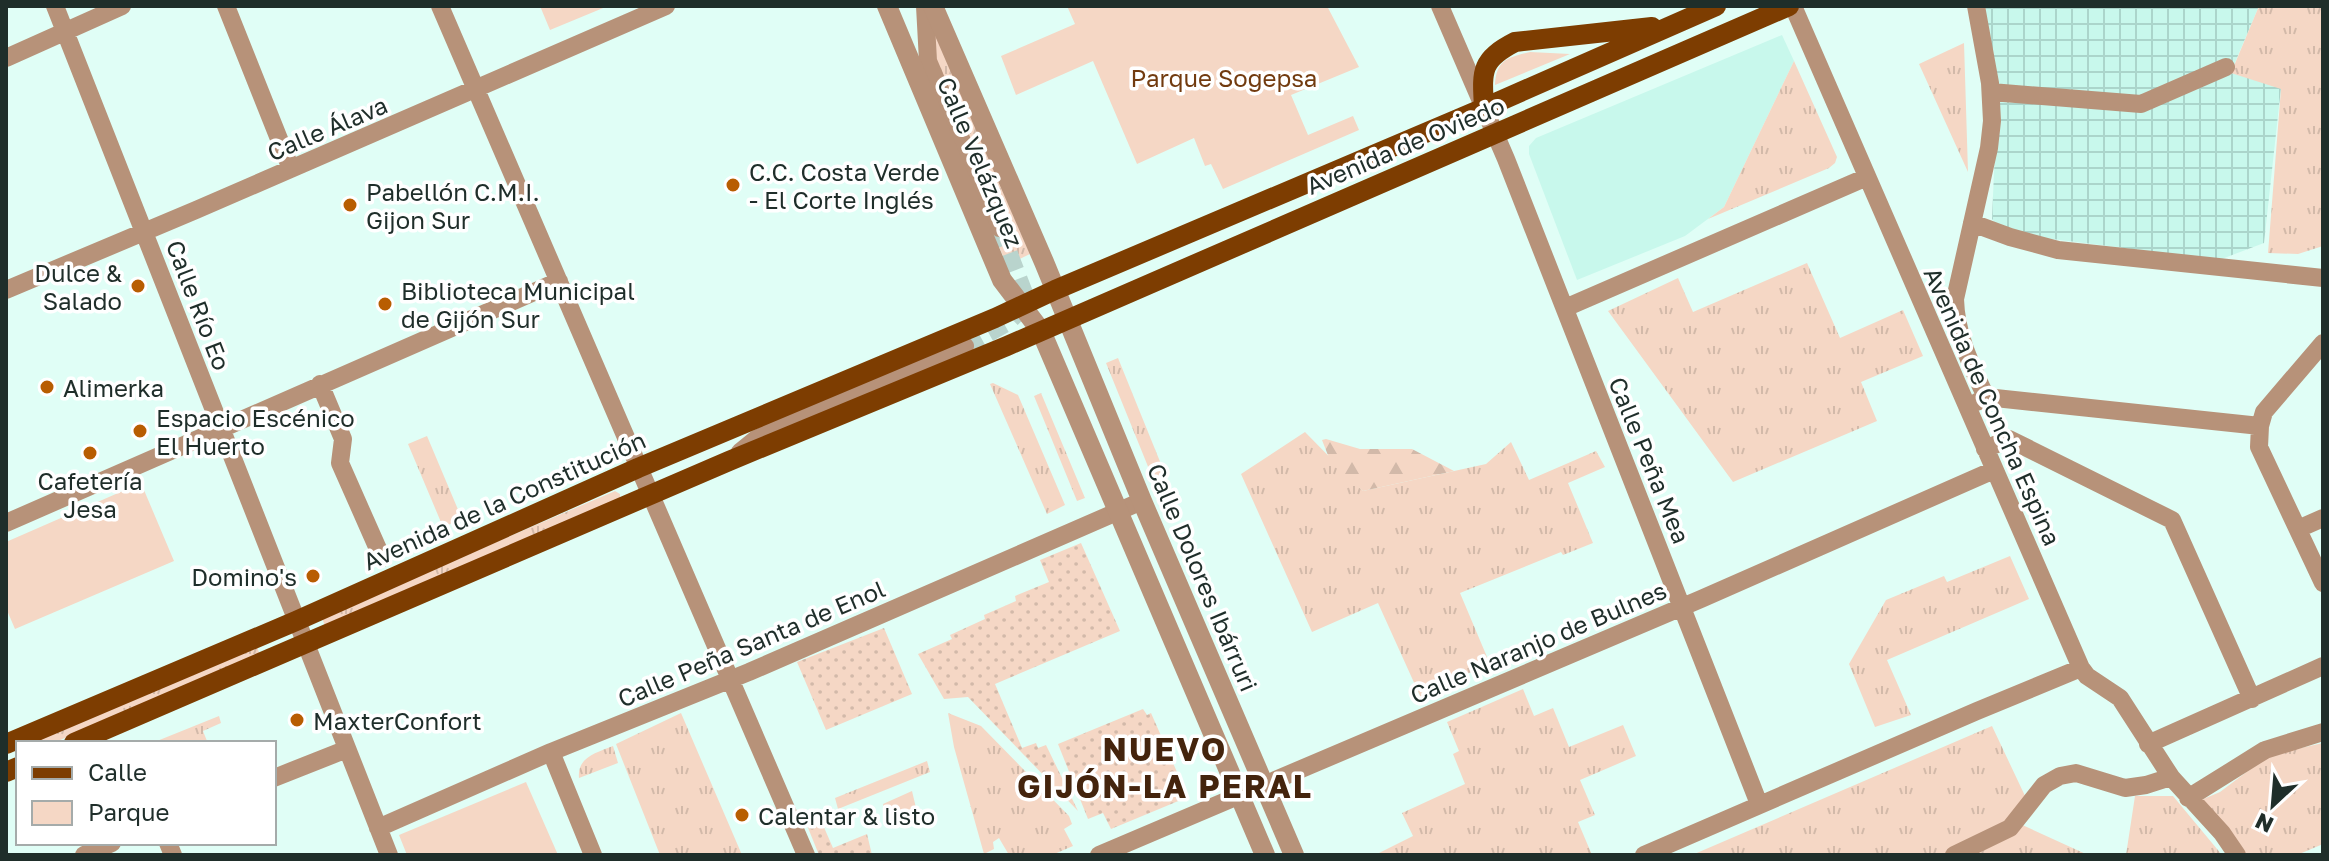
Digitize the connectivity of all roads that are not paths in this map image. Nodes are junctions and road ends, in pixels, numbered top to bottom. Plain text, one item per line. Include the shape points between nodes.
1 (55, 6) edge
2 (122, 6) edge
3 (226, 6) edge
4 (440, 6) edge
5 (666, 6) edge
6 (887, 6) edge
7 (925, 6) edge
8 (933, 6) edge
9 (1440, 6) edge
10 (1716, 6) edge
11 (1791, 6) edge
12 (1976, 6) edge
13 (1676, 24) junction
14 (65, 32) junction
15 (6, 58) edge
16 (2226, 67) dead end
17 (476, 90) junction
18 (1991, 92) junction
19 (1484, 108) junction
20 (1496, 134) junction
21 (291, 169) junction
22 (1867, 177) junction
23 (1972, 223) junction
24 (999, 228) tunnel mouth
25 (145, 232) junction
26 (2323, 278) edge
27 (559, 281) junction
28 (6, 290) edge
29 (1055, 290) junction
30 (1024, 306) junction
31 (1565, 308) junction
32 (1067, 319) junction
33 (1041, 331) junction
34 (2323, 343) edge
35 (965, 346) tunnel mouth
36 (320, 384) junction
37 (1986, 397) junction
38 (1966, 407) junction
39 (2260, 426) junction
40 (220, 428) junction
41 (1985, 449) junction
42 (729, 461) junction
43 (638, 468) junction
44 (1994, 470) junction
45 (652, 496) junction
46 (1142, 501) junction
47 (1118, 512) junction
48 (2323, 518) edge
49 (6, 523) edge
50 (2298, 529) junction
51 (382, 558) dead end
52 (2323, 583) edge
53 (1682, 607) junction
54 (296, 621) junction
55 (305, 643) junction
56 (2323, 666) edge
57 (2081, 668) junction
58 (730, 679) junction
59 (2252, 699) junction
60 (2323, 732) edge
61 (79, 741) edge
62 (6, 744) edge
63 (2148, 744) junction
64 (347, 749) junction
65 (551, 752) junction
66 (276, 777) edge
67 (2171, 777) junction
68 (1264, 785) junction
69 (1239, 796) junction
70 (2188, 798) junction
71 (1759, 804) junction
72 (378, 828) junction
73 (107, 845) edge
74 (84, 855) edge
75 (389, 855) edge
76 (593, 855) edge
77 (806, 855) edge
78 (1099, 855) edge
79 (1265, 855) edge
80 (1294, 855) edge
81 (1644, 855) edge
82 (1954, 855) edge
83 (2237, 855) edge

1 - 14 street, Calle Río Eo
2 - 14 street
3 - 21 street
4 - 17 street
5 - 17 street, Calle Álava
6 - 30 street, Calle Velázquez via 1002,280
7 - 24 street, Calle Velázquez via 928,61
8 - 29 street, Calle Velázquez
9 - 19 street, Calle Peña Mea
10 - 13 main road, Avenida de Oviedo
11 - 20 main road, Avenida de Oviedo
11 - 22 street, Avenida de Concha Espina
12 - 18 street
13 - 19 main road, Avenida de Oviedo
13 - 19 main road, Avenida de Oviedo via 1515,42 1495,52 1486,65
14 - 15 street
14 - 25 street, Calle Río Eo
16 - 18 street via 2141,104
17 - 21 street, Calle Álava
17 - 27 street
18 - 23 street via 1989,148
19 - 20 street, Calle Peña Mea
19 - 29 main road, Avenida de Oviedo
20 - 31 street, Calle Peña Mea
20 - 32 main road, Avenida de Oviedo
21 - 25 street, Calle Álava
22 - 31 street
22 - 38 street, Avenida de Concha Espina
23 - 26 street via 2058,250
23 - 37 street via 1956,316
25 - 28 street, Calle Álava
25 - 40 street, Calle Río Eo
27 - 36 street
27 - 43 street
29 - 30 main road, Avenida de Oviedo
29 - 32 street, Calle Velázquez
30 - 33 street, Calle Velázquez
30 - 43 main road, Avenida de la Constitución
31 - 53 street, Calle Peña Mea
32 - 33 main road, Avenida de Oviedo
32 - 46 street, Calle Dolores Ibárruri
33 - 42 main road
33 - 47 street
34 - 39 street via 2264,412
35 - 42 street via 808,413 756,439
36 - 40 street
36 - 51 street via 343,439 340,463
37 - 38 street
37 - 39 street
38 - 41 street, Avenida de Concha Espina
39 - 50 street via 2259,447
40 - 49 street
40 - 54 street, Calle Río Eo
41 - 44 street, Avenida de Concha Espina
41 - 59 street via 2009,439 2172,520
42 - 45 main road
43 - 45 street
43 - 54 main road, Avenida de la Constitución
44 - 53 street, Calle Naranjo de Bulnes
44 - 57 street, Avenida de Concha Espina
45 - 55 main road
45 - 58 street
46 - 47 street, Calle Peña Santa de Enol
46 - 68 street, Calle Dolores Ibárruri
47 - 58 street, Calle Peña Santa de Enol
47 - 69 street
48 - 50 street
50 - 52 street
53 - 68 street, Calle Naranjo de Bulnes
53 - 71 street, Calle Peña Mea
54 - 55 street, Calle Río Eo
54 - 62 main road, Avenida de la Constitución
55 - 61 main road
55 - 64 street, Calle Río Eo
56 - 59 street
57 - 63 street, Avenida de Concha Espina via 2120,698
57 - 71 street
58 - 65 street, Calle Peña Santa de Enol
58 - 77 street
59 - 63 street
60 - 70 street via 2265,750
63 - 67 street, Avenida de Concha Espina
64 - 66 street
64 - 72 street, Calle Río Eo
65 - 72 street, Calle Peña Santa de Enol
65 - 76 street
67 - 70 street, Avenida de Concha Espina
67 - 82 street via 2125,788 2076,773 2060,776 2044,785 2010,828
68 - 69 street, Calle Naranjo de Bulnes
68 - 80 street, Calle Dolores Ibárruri
69 - 78 street, Calle Naranjo de Bulnes
69 - 79 street
70 - 83 street, Avenida de Concha Espina
71 - 81 street
72 - 75 street, Calle Río Eo
73 - 74 street

